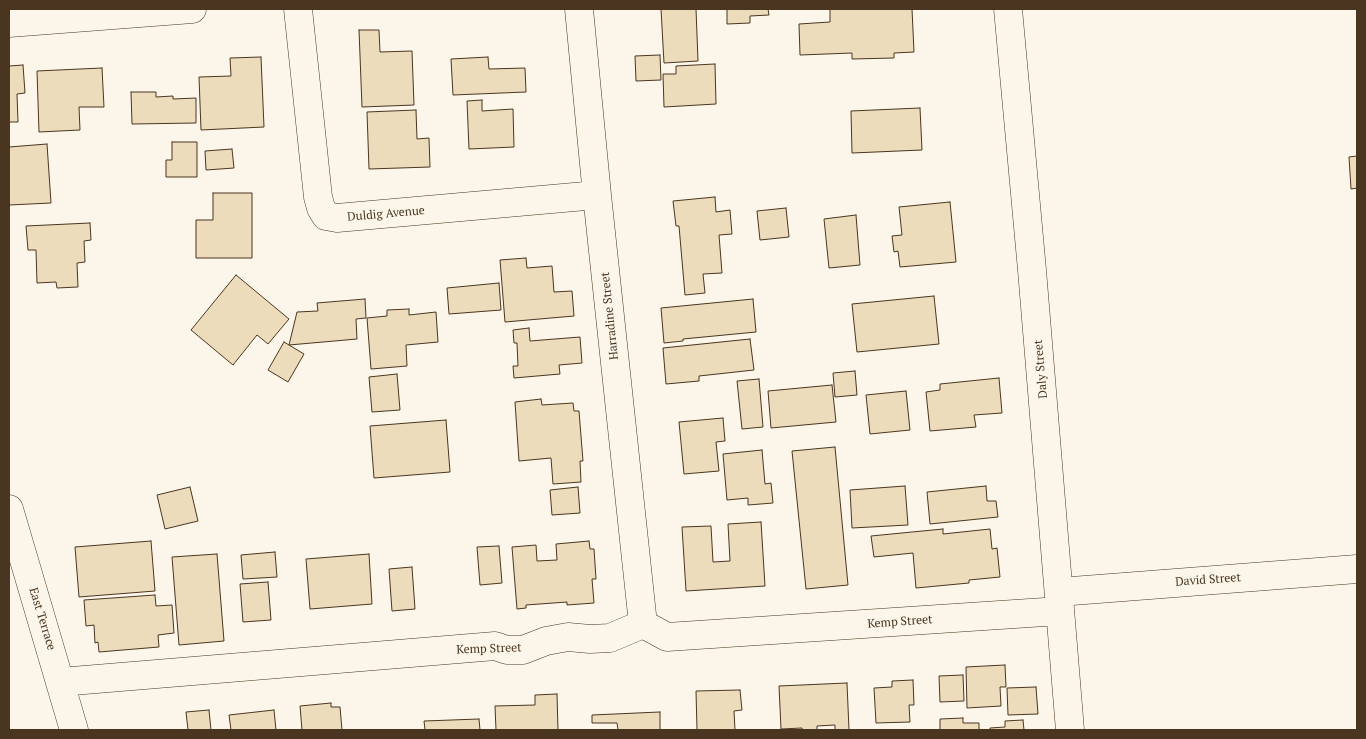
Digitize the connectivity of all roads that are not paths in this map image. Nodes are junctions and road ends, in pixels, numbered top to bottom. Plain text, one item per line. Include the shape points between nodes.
1 (192, 9) edge
2 (298, 9) edge
3 (579, 9) edge
4 (1008, 9) edge
5 (9, 23) edge
6 (597, 195) junction
7 (9, 509) edge
8 (1357, 569) edge
9 (1060, 602) junction
10 (643, 624) junction
11 (60, 682) junction
12 (74, 730) edge
13 (1070, 730) edge

1 - 5 street
2 - 6 street, Duldig Avenue via 318,197 326,216 337,218
3 - 6 street, Harradine Street
4 - 9 street, Daly Street
6 - 10 street, Harradine Street
7 - 11 street, East Terrace
8 - 9 street, David Street
9 - 10 street, Kemp Street via 666,636
9 - 13 street, Daly Street
10 - 11 street, Kemp Street via 610,638 568,637 523,650 495,646
11 - 12 street, East Terrace

